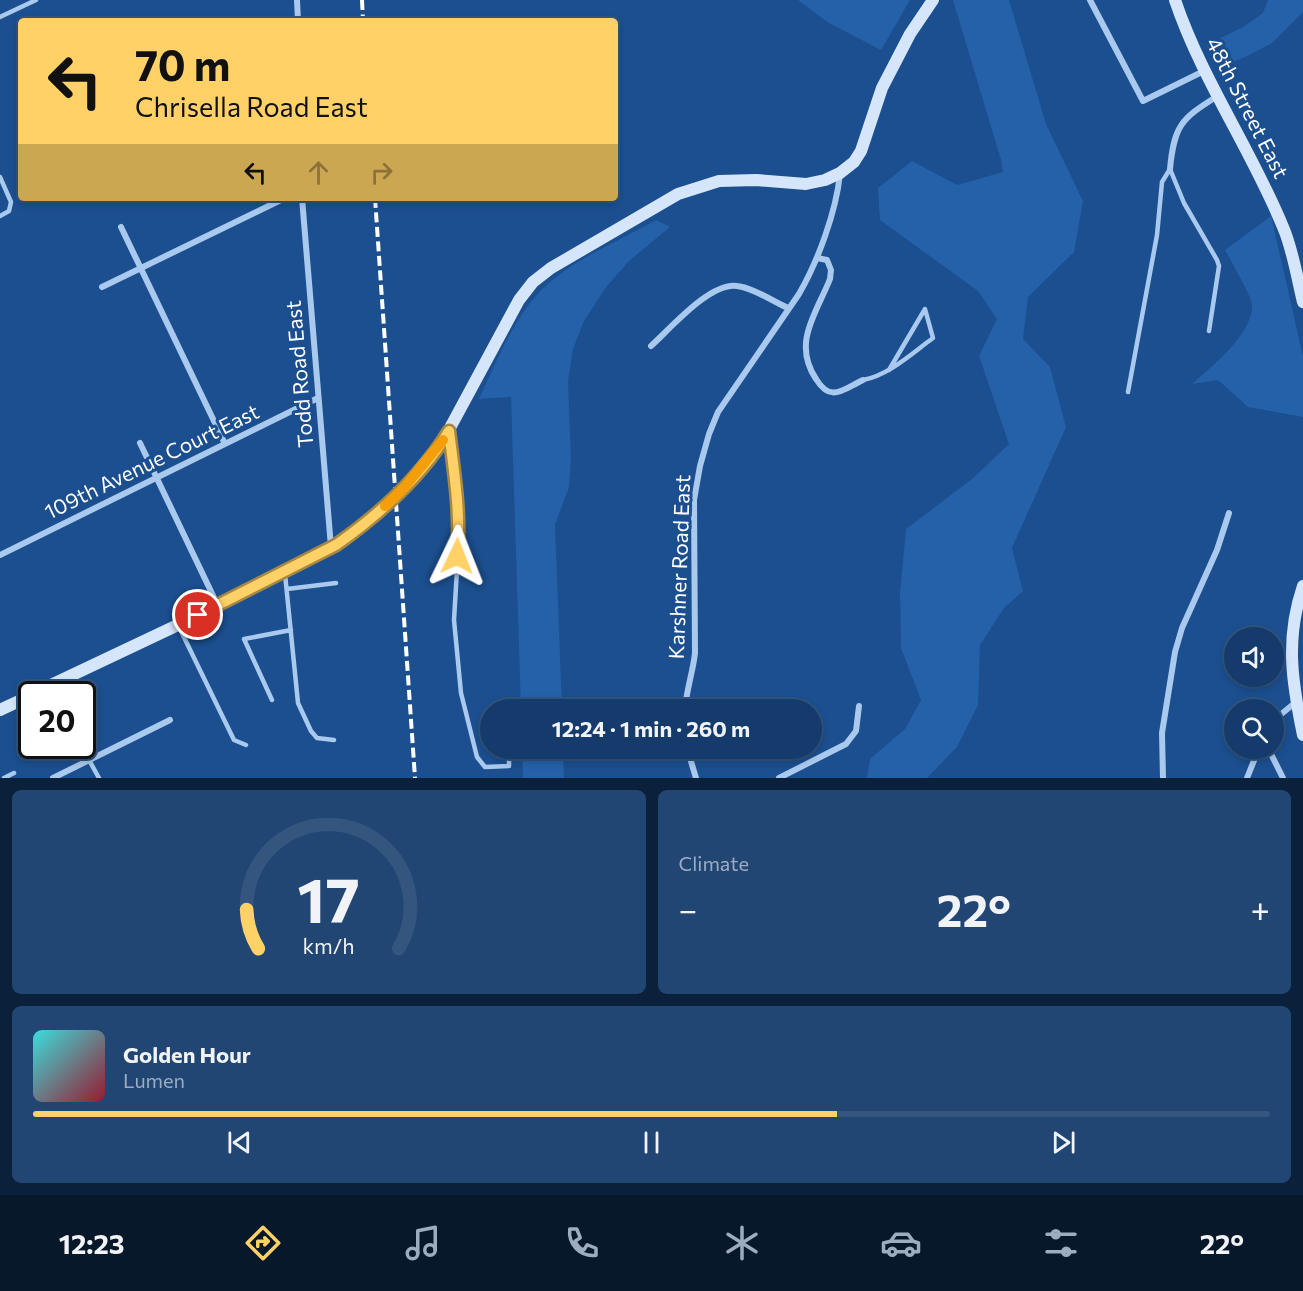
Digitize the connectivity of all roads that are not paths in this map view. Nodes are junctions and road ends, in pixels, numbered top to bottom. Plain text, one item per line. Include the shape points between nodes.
1 (36, 0) edge
2 (297, 0) edge
3 (933, 0) edge
4 (1090, 0) edge
5 (1175, 0) edge
6 (0, 17) edge
7 (298, 18) edge
8 (1204, 71) junction
9 (1216, 97) junction
10 (1170, 169) junction
11 (840, 173) junction
12 (0, 177) edge
13 (279, 201) edge
14 (302, 201) edge
15 (0, 216) edge
16 (121, 227) dead end
17 (817, 258) junction
18 (140, 269) junction
19 (102, 287) dead end
20 (1303, 302) edge
21 (788, 308) junction
22 (1209, 331) dead end
23 (651, 346) dead end
24 (889, 370) junction
25 (863, 380) joint
26 (1128, 392) dead end
27 (318, 398) junction
28 (449, 431) junction
29 (140, 443) dead end
30 (225, 444) junction
31 (156, 479) junction
32 (1229, 513) dead end
33 (331, 548) junction
34 (0, 555) edge
35 (285, 571) junction
36 (336, 583) dead end
37 (1303, 586) edge
38 (287, 590) junction
39 (218, 606) junction
40 (178, 625) junction
41 (291, 630) junction
42 (61, 681) edge
43 (686, 699) edge
44 (272, 700) dead end
45 (18, 702) edge
46 (1296, 702) junction
47 (859, 706) dead end
48 (0, 710) edge
49 (1284, 712) edge
50 (170, 720) dead end
51 (1303, 735) edge
52 (334, 740) dead end
53 (246, 745) dead end
54 (509, 759) edge
55 (690, 759) edge
56 (1255, 759) edge
57 (1274, 759) edge
58 (89, 760) junction
59 (14, 773) dead end
60 (4, 778) edge
61 (53, 778) edge
62 (99, 778) edge
63 (696, 778) edge
64 (779, 778) edge
65 (1163, 778) edge
66 (1247, 778) edge
67 (1283, 778) edge

1 - 6 lane
2 - 7 street
3 - 11 street via 882,88 861,151
4 - 8 street via 1143,101
5 - 8 street, 48th Street East
8 - 9 street, 48th Street East
9 - 10 street via 1196,109 1179,127 1172,145
9 - 20 street, 48th Street East via 1285,230
10 - 22 lane via 1219,266
10 - 26 lane via 1162,182 1157,236
11 - 17 street, Karshner Road East
11 - 28 street via 806,184 731,180 699,186 678,194 551,268 519,300
12 - 15 lane via 11,202 9,211
13 - 18 street
14 - 27 street, Todd Road East
16 - 18 street
17 - 21 street, Karshner Road East
17 - 25 street via 826,260 831,270 808,330 806,362 829,393
18 - 19 street
18 - 30 street
21 - 23 street via 748,289 725,286 700,300
21 - 43 street, Karshner Road East via 718,412 700,466 694,500 695,653
24 - 24 lane via 933,338 925,309 919,320
24 - 25 lane
27 - 30 street, 109th Avenue Court East
27 - 33 street, Todd Road East
28 - 33 street via 403,489 375,516
28 - 54 lane via 459,536 454,620 461,693 477,756 485,767 509,766
29 - 31 street
30 - 31 street, 109th Avenue Court East
31 - 34 street, 109th Avenue Court East
31 - 39 street
32 - 65 street via 1176,652 1162,733
33 - 35 street
35 - 38 lane
35 - 39 street
36 - 38 lane
37 - 46 street via 1291,640
38 - 41 lane
39 - 40 street
40 - 42 street
40 - 53 lane via 234,740
41 - 44 lane via 244,639
41 - 52 lane via 298,703 317,738
45 - 48 street
46 - 49 street
46 - 51 street
47 - 64 street via 856,730 846,744
50 - 58 street
55 - 63 street
56 - 66 street
57 - 67 street
58 - 61 street
58 - 62 lane
59 - 60 lane

